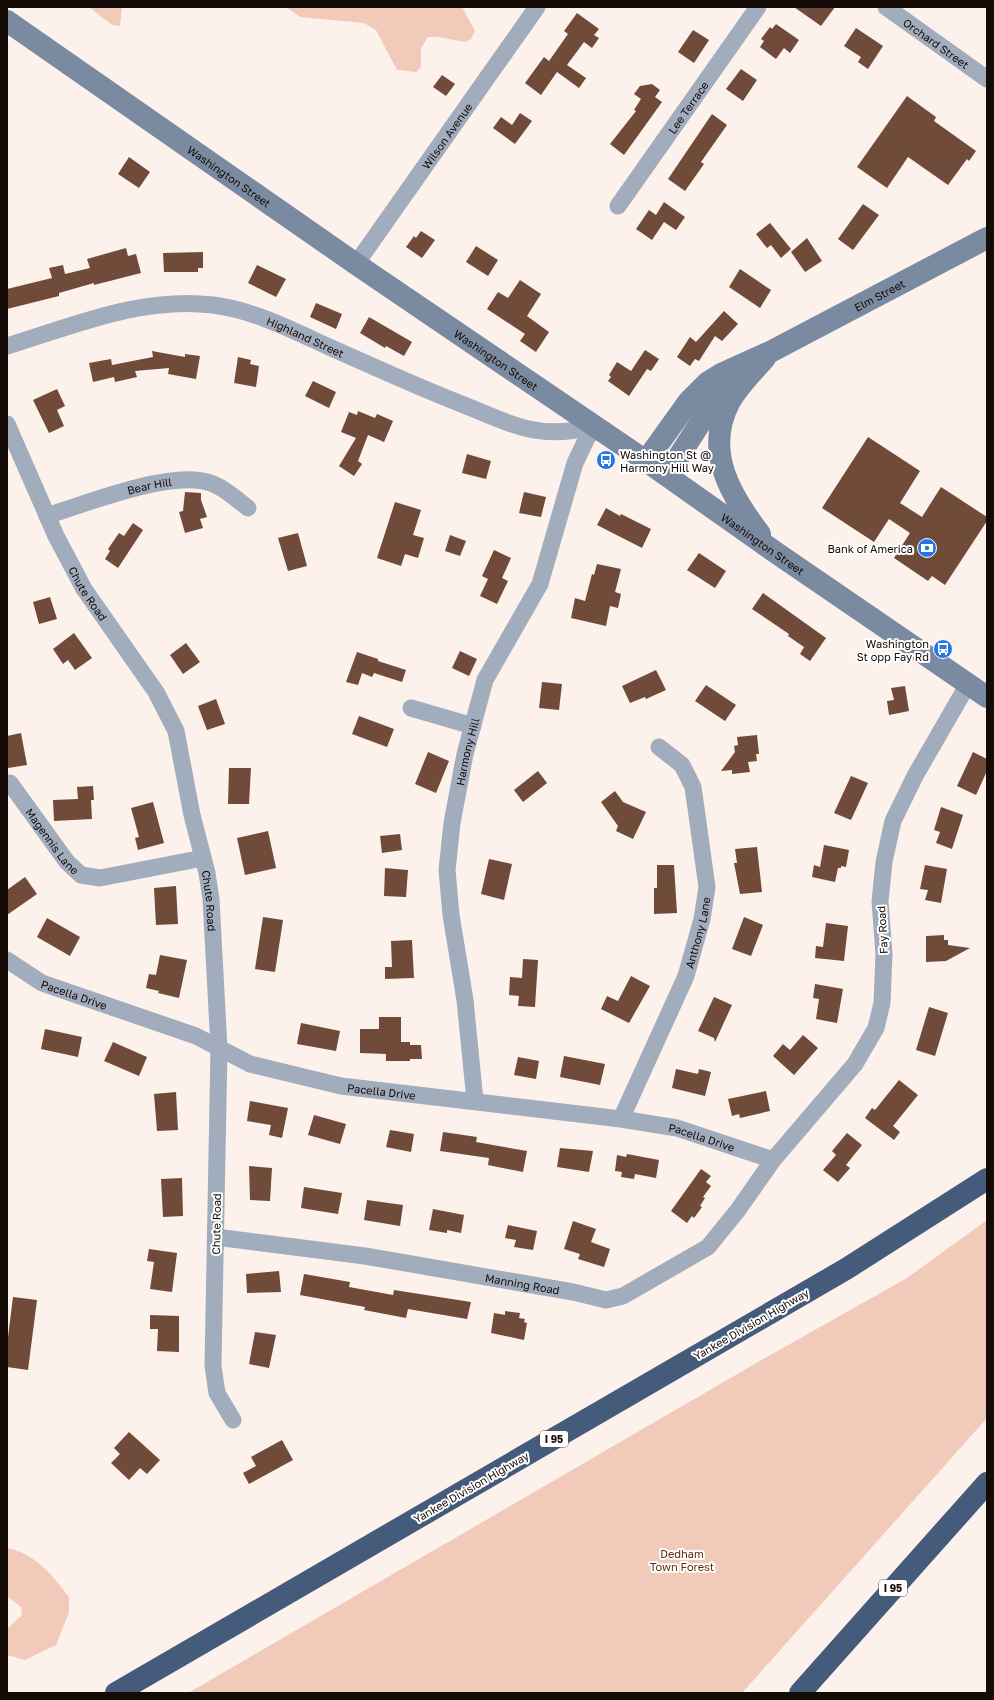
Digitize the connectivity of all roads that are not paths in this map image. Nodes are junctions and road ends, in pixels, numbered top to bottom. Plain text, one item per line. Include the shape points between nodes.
1 (537, 7) edge
2 (758, 7) edge
3 (886, 7) edge
4 (7, 21) edge
5 (987, 79) edge
6 (618, 206) dead end
7 (987, 238) edge
8 (356, 264) junction
9 (7, 346) edge
10 (772, 351) junction
11 (7, 424) edge
12 (595, 426) junction
13 (646, 461) junction
14 (667, 476) junction
15 (248, 508) dead end
16 (47, 516) junction
17 (775, 552) junction
18 (968, 684) junction
19 (987, 697) edge
20 (411, 708) dead end
21 (472, 726) junction
22 (659, 748) dead end
23 (10, 783) dead end
24 (203, 858) junction
25 (7, 960) edge
26 (219, 1048) junction
27 (475, 1100) junction
28 (621, 1119) junction
29 (773, 1160) junction
30 (987, 1179) edge
31 (216, 1237) junction
32 (233, 1420) dead end
33 (987, 1483) edge
34 (116, 1693) edge
35 (800, 1693) edge

1 - 8 street, Wilson Avenue
2 - 6 street, Lee Terrace
3 - 5 street, Orchard Street
4 - 8 main road, Washington Street
7 - 10 main road, Elm Street
8 - 12 main road, Washington Street
9 - 12 street, Highland Street via 138,307 175,304 213,305 265,318 421,389 530,430 563,433
10 - 13 main road, Elm Street via 708,382 688,401
10 - 14 main road, Elm Street via 720,396 703,418
10 - 17 main road via 729,403 720,430 720,446 721,463 730,490
11 - 16 street, Chute Road
12 - 13 main road, Washington Street
12 - 21 street, Harmony Hill via 575,463 540,584 485,680
13 - 14 main road, Washington Street
14 - 17 main road, Washington Street
15 - 16 street, Bear Hill via 208,482 179,479 106,496
16 - 24 street, Chute Road via 84,589 156,692 176,731
17 - 18 main road, Washington Street
18 - 19 main road, Washington Street
18 - 29 street, Fay Road via 915,776 893,822 884,862 880,901 884,954 882,1003 876,1028 855,1064
20 - 21 street
21 - 27 street, Harmony Hill via 452,823 447,870 451,915 465,1000
22 - 28 street, Anthony Lane via 682,765 693,787 707,887 702,919 686,976
23 - 24 street, Magennis Lane via 67,862 81,875 100,878
24 - 26 street, Chute Road via 210,899
25 - 26 street, Pacella Drive via 42,983 196,1036
26 - 27 street, Pacella Drive via 250,1064 341,1086
26 - 31 street, Chute Road
27 - 28 street, Pacella Drive
28 - 29 street, Pacella Drive via 677,1128
29 - 31 street, Manning Road via 708,1247 623,1296 606,1300 365,1256
30 - 34 highway, Yankee Division Highway / I 95 via 846,1269
31 - 32 street, Chute Road via 212,1366 217,1393
33 - 35 highway, I 95

